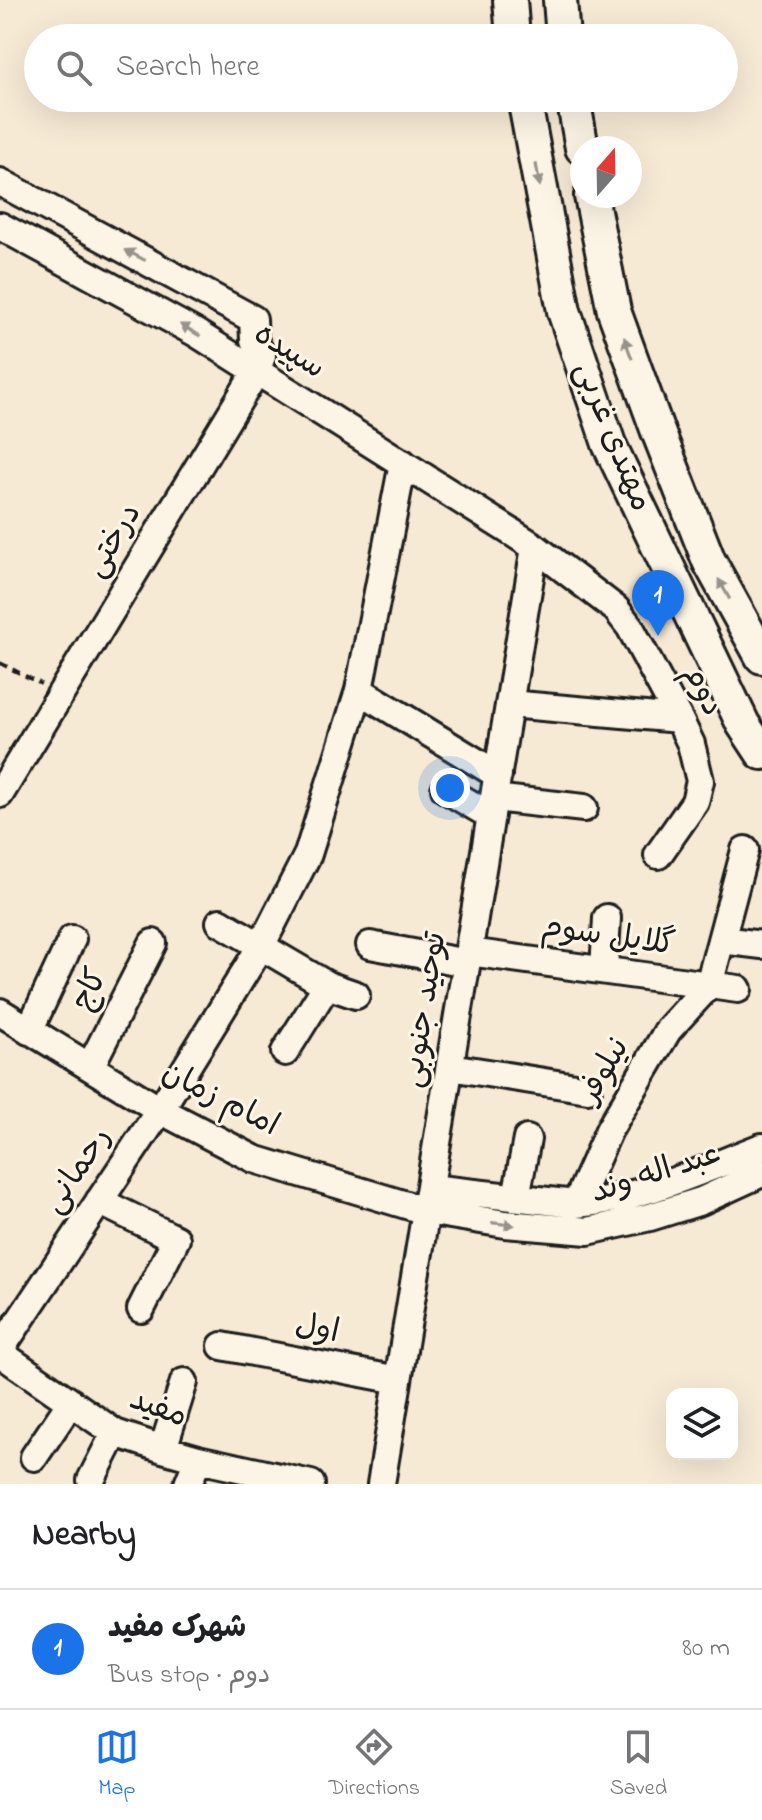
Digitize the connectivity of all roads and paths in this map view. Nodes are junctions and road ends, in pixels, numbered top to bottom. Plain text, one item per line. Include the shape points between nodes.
1 (510, 0) edge
2 (560, 0) edge
3 (512, 24) edge
4 (562, 24) edge
5 (527, 112) edge
6 (576, 112) edge
7 (580, 136) edge
8 (0, 182) edge
9 (593, 208) edge
10 (0, 226) edge
11 (256, 372) junction
12 (403, 463) junction
13 (535, 547) junction
14 (762, 657) edge
15 (0, 663) edge
16 (359, 690) junction
17 (61, 694) junction
18 (509, 704) junction
19 (679, 719) junction
20 (762, 753) edge
21 (445, 789) dead end
22 (0, 794) edge
23 (494, 796) junction
24 (584, 808) dead end
25 (745, 850) dead end
26 (658, 855) dead end
27 (607, 918) dead end
28 (220, 922) dead end
29 (72, 939) dead end
30 (721, 940) junction
31 (153, 943) dead end
32 (370, 945) dead end
33 (762, 945) edge
34 (261, 946) junction
35 (468, 957) junction
36 (604, 970) junction
37 (327, 985) junction
38 (709, 985) junction
39 (738, 989) dead end
40 (356, 995) dead end
41 (0, 1012) edge
42 (29, 1031) junction
43 (285, 1052) dead end
44 (90, 1067) junction
45 (450, 1067) junction
46 (588, 1089) dead end
47 (160, 1110) junction
48 (527, 1139) dead end
49 (762, 1147) edge
50 (762, 1173) edge
51 (516, 1197) junction
52 (428, 1200) junction
53 (99, 1201) junction
54 (576, 1204) junction
55 (141, 1309) dead end
56 (222, 1346) dead end
57 (0, 1351) edge
58 (398, 1380) junction
59 (184, 1382) dead end
60 (71, 1402) junction
61 (115, 1433) junction
62 (163, 1449) junction
63 (34, 1457) dead end
64 (198, 1459) junction
65 (91, 1480) dead end
66 (188, 1484) edge
67 (311, 1484) edge
68 (381, 1484) edge

1 - 3 main road
2 - 4 main road
5 -> 20 main road, مهتدی غربی via 564,311 609,444 743,724
6 - 7 main road
11 -> 8 street via 262,356 253,319
14 -> 9 main road, مهتدی غربی via 709,561 657,429 614,311
11 -> 10 street, سپیده via 196,333
11 - 12 street, سپیده
11 - 17 street, درختی
12 - 13 street, سپیده
12 - 16 street, رحمانی
13 - 18 street, توحید جنوبی
13 - 19 street, دوم via 616,609
15 - 17 path
16 - 23 street
16 - 34 street, رحمانی via 308,854
17 - 22 street, درختی
18 - 19 street
18 - 23 street, توحید جنوبی
19 - 26 street, دوم via 700,781 695,802
21 - 23 street
23 - 24 street
23 - 35 street, توحید جنوبی
25 - 30 street
27 - 36 street
28 - 34 street
29 - 42 street
30 - 33 street
30 - 38 street
31 - 44 street, کاج
32 - 35 street
34 - 37 street
34 - 47 street, رحمانی
35 - 36 street, گلایل سوم
35 - 45 street, توحید جنوبی
36 - 38 street, گلایل سوم
37 - 40 street
37 - 43 street
38 - 39 street, گلایل سوم
38 - 54 street, نیلوفر via 668,1030 609,1130
41 - 42 street, امام زمان
42 - 44 street, امام زمان
44 - 47 street, امام زمان
45 - 46 street
45 - 52 street, توحید جنوبی
47 - 52 street, امام زمان via 254,1159
47 - 53 street, رحمانی
48 - 51 street
49 - 54 street, عبد اله وند via 644,1191
52 -> 50 street, عبد اله وند via 505,1224 588,1231 701,1201
51 - 52 street, عبد اله وند
51 - 54 street, عبد اله وند
52 - 58 street, توحید جنوبی
53 - 55 street via 176,1239
53 - 57 street, رحمانی
56 - 58 street, اول
57 - 60 street, مفید
58 - 68 street, توحید جنوبی
59 - 62 street
60 - 61 street, مفید
60 - 63 street
61 - 62 street, مفید
61 - 65 street
62 - 64 street, مفید
64 - 66 street
64 - 67 street, مفید

